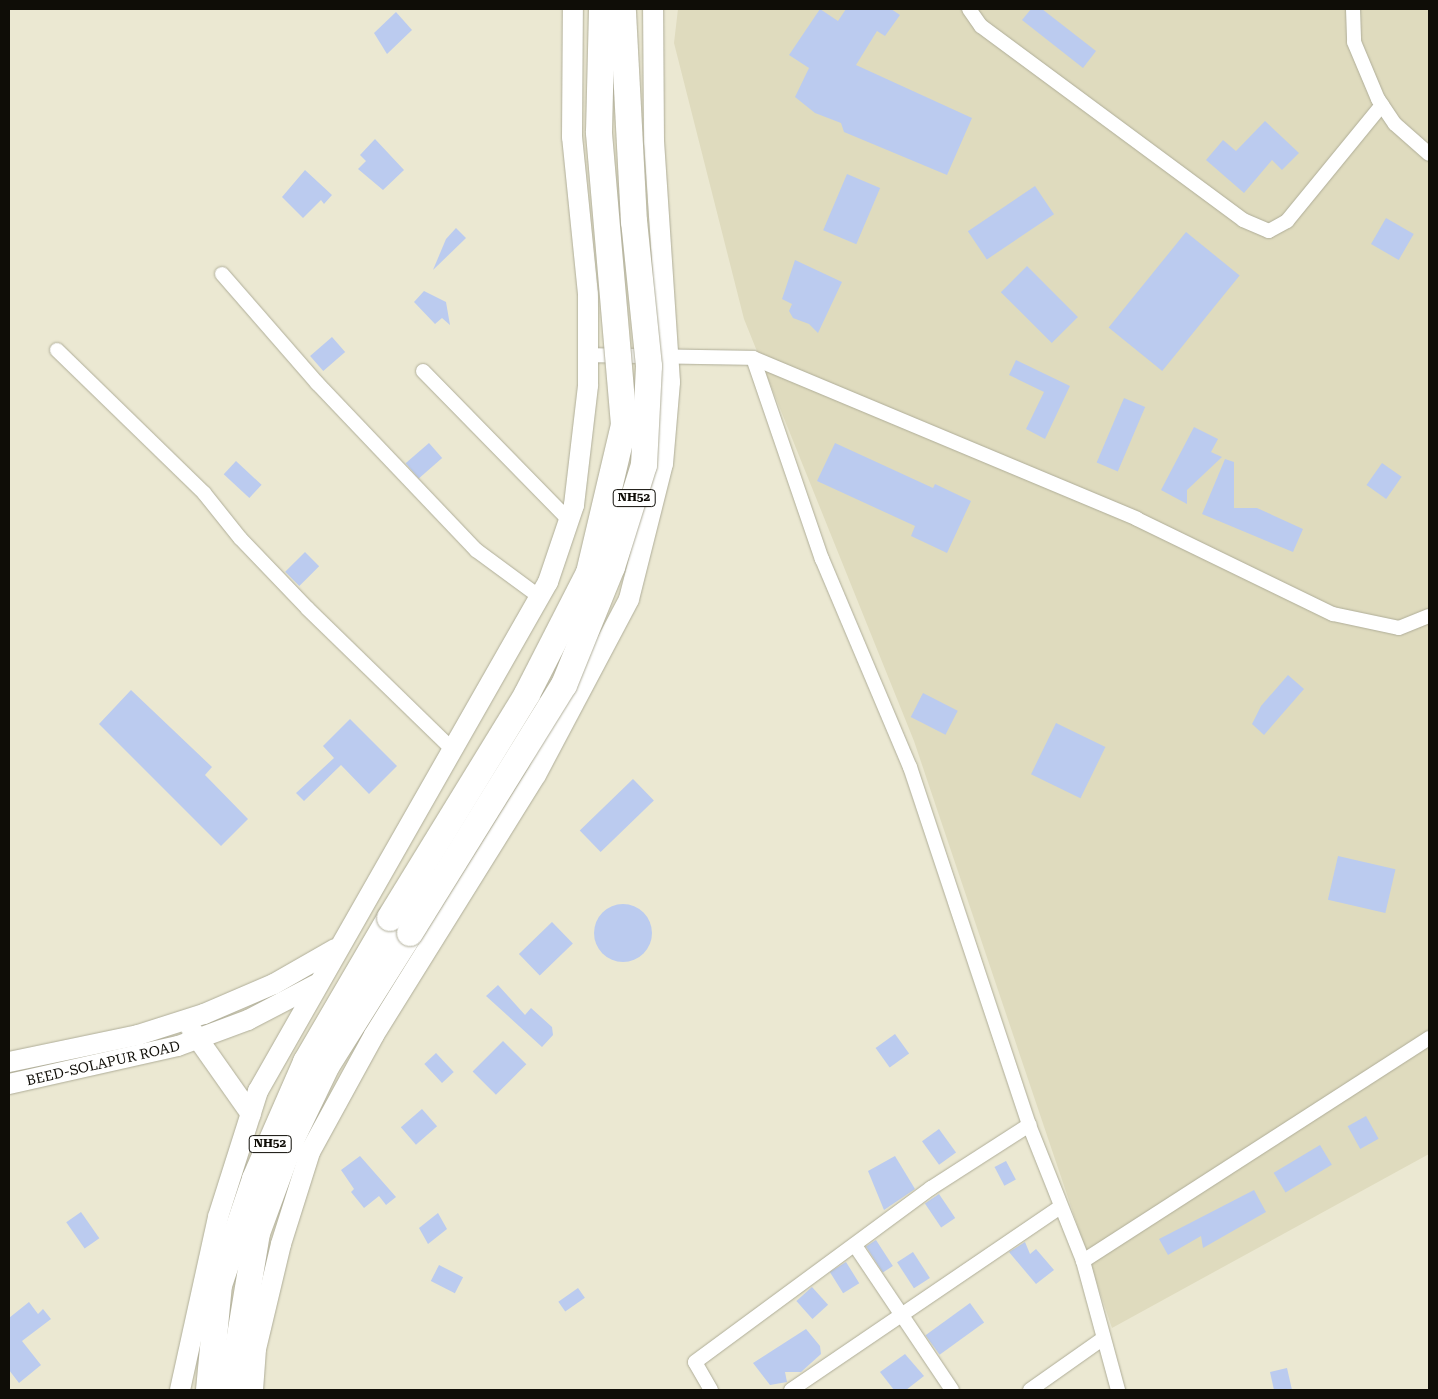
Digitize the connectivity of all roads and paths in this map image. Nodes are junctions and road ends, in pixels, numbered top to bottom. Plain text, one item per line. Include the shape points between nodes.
1 (573, 9) edge
2 (602, 9) edge
3 (624, 9) edge
4 (653, 9) edge
5 (969, 9) edge
6 (1353, 9) edge
7 (1382, 104) junction
8 (1429, 154) edge
9 (222, 274) dead end
10 (57, 350) dead end
11 (588, 355) junction
12 (668, 357) junction
13 (753, 358) junction
14 (423, 371) dead end
15 (569, 520) junction
16 (540, 597) junction
17 (1429, 617) edge
18 (452, 749) junction
19 (400, 926) junction
20 (339, 946) junction
21 (316, 984) junction
22 (187, 1020) junction
23 (1429, 1038) edge
24 (196, 1040) junction
25 (9, 1062) edge
26 (9, 1084) edge
27 (251, 1114) junction
28 (1029, 1125) junction
29 (1059, 1208) junction
30 (856, 1247) junction
31 (1083, 1261) junction
32 (901, 1317) junction
33 (1101, 1340) junction
34 (180, 1390) edge
35 (209, 1390) edge
36 (230, 1390) edge
37 (253, 1390) edge
38 (711, 1390) edge
39 (791, 1390) edge
40 (952, 1390) edge
41 (1030, 1390) edge
42 (1118, 1390) edge

1 - 11 street via 572,137 588,294
2 - 19 highway, NH52, bridge via 599,132 622,434 589,572 527,694
3 - 19 highway, NH52, bridge via 634,222 649,366 644,465 612,566 564,685
4 - 12 street via 654,141
5 - 7 street via 981,26 1244,220 1269,230 1286,221
6 - 7 street via 1354,42
7 - 8 street via 1395,124
9 - 16 street via 317,383 476,550
10 - 18 street via 204,493 240,538 308,609
11 - 12 street
11 - 15 street via 587,394
12 - 13 street
12 - 37 street via 663,464 629,600 536,775 374,1035 310,1152 263,1320
13 - 17 street via 1137,519 1333,614 1398,628
13 - 28 street via 822,559 910,767
14 - 15 street
15 - 16 street
16 - 18 street
18 - 20 street
19 - 35 highway, NH52 via 306,1062 255,1179 219,1285
19 - 36 highway, NH52 via 292,1138 257,1233
20 - 21 street
20 - 22 street, BEED-SOLAPUR ROAD via 274,984
21 - 24 street, BEED-SOLAPUR ROAD via 257,1016
21 - 27 street via 258,1091
22 - 24 street, BEED-SOLAPUR ROAD
22 - 25 street, BEED-SOLAPUR ROAD via 129,1037
23 - 31 street
24 - 26 street, BEED-SOLAPUR ROAD via 134,1058
24 - 27 street, BEED-SOLAPUR ROAD
27 - 34 street via 218,1217
28 - 29 street via 1036,1134
28 - 30 street via 931,1188
29 - 31 street
29 - 32 street
30 - 32 street
30 - 38 street via 695,1362
31 - 33 street
32 - 39 street
32 - 40 street
33 - 41 street
33 - 42 street

